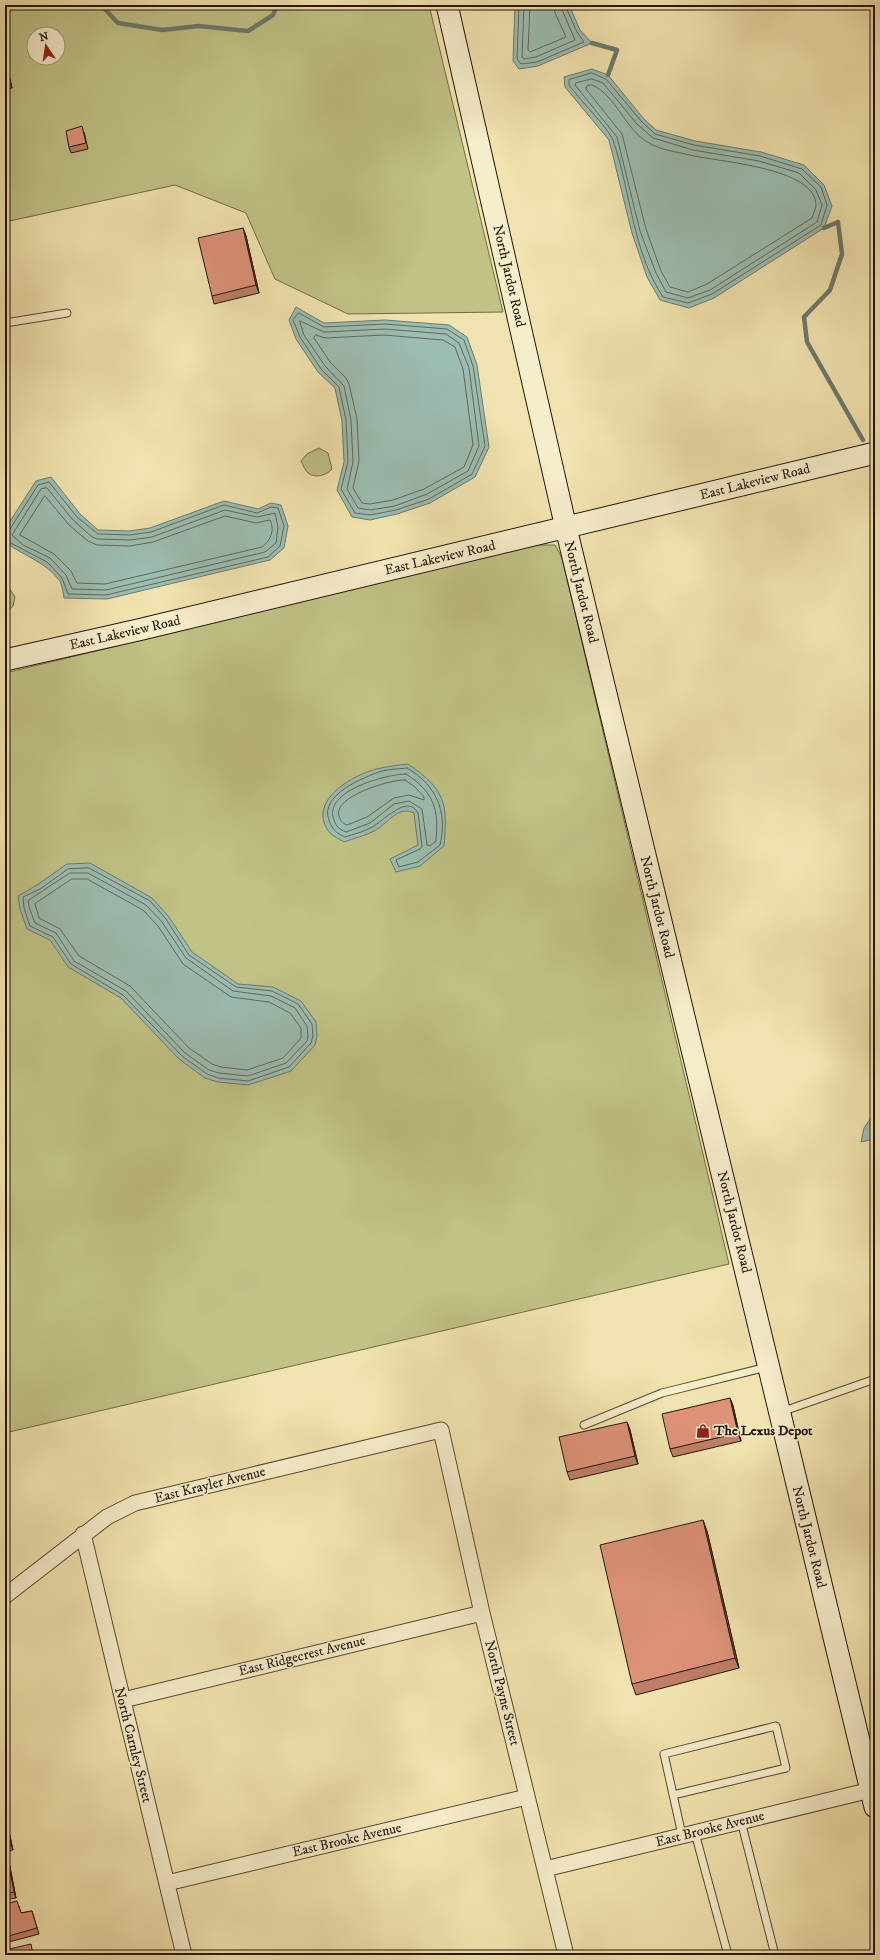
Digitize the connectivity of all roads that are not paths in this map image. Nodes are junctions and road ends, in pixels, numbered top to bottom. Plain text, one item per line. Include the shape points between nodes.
1 (447, 5) edge
2 (66, 313) dead end
3 (5, 323) edge
4 (875, 453) edge
5 (566, 528) junction
6 (5, 660) edge
7 (769, 1366) junction
8 (875, 1379) edge
9 (779, 1412) junction
10 (584, 1425) dead end
11 (441, 1430) joint
12 (83, 1534) junction
13 (5, 1596) edge
14 (482, 1613) junction
15 (122, 1700) junction
16 (673, 1795) junction
17 (874, 1795) edge
18 (527, 1797) junction
19 (741, 1821) junction
20 (689, 1834) junction
21 (545, 1869) junction
22 (167, 1884) junction
23 (184, 1955) edge
24 (566, 1955) edge
25 (728, 1955) edge
26 (775, 1955) edge

1 - 5 street, North Jardot Road
2 - 3 lane
4 - 5 street, East Lakeview Road
5 - 6 street, East Lakeview Road
5 - 7 street, North Jardot Road
7 - 9 street, North Jardot Road
7 - 10 lane via 662,1393
8 - 9 lane
9 - 17 street, North Jardot Road
11 - 12 street, East Krayler Avenue via 135,1503 107,1516
11 - 14 street, North Payne Street
12 - 13 street, East Krayler Avenue
12 - 15 street, North Carnley Street
14 - 15 street, East Ridgecrest Avenue
14 - 18 street, North Payne Street
15 - 22 street, North Carnley Street
16 - 16 lane via 664,1754 776,1726 786,1768
16 - 20 lane
17 - 19 street, East Brooke Avenue
18 - 21 street, North Payne Street
18 - 22 street, East Brooke Avenue
19 - 20 street, East Brooke Avenue
19 - 26 lane
20 - 21 street, East Brooke Avenue
20 - 25 lane
21 - 24 street, North Payne Street
22 - 23 street, North Carnley Street

